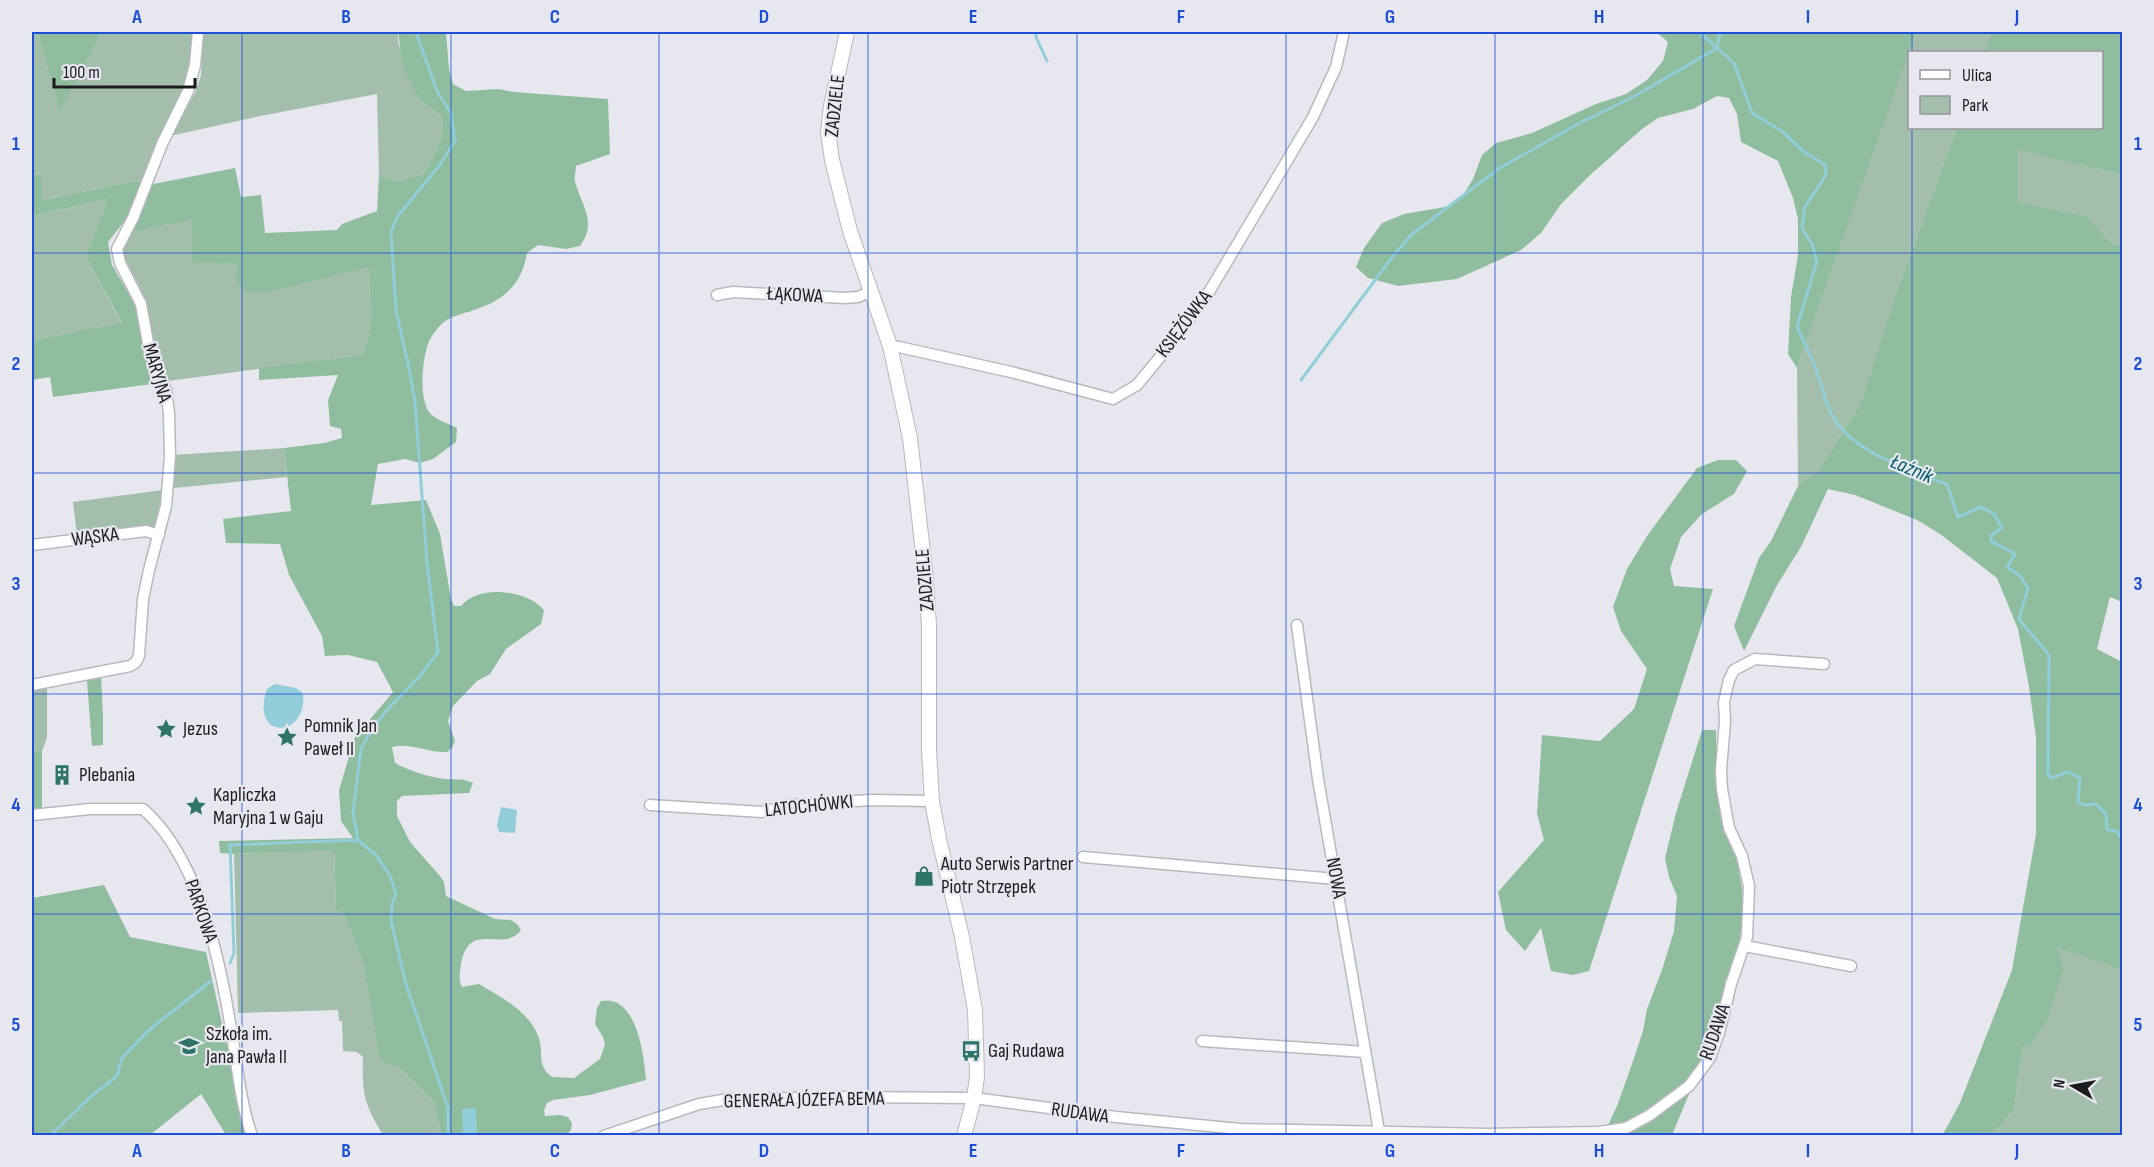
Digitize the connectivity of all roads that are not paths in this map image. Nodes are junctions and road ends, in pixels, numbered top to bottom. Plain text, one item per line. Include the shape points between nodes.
1 (198, 32) edge
2 (847, 32) edge
3 (1344, 32) edge
4 (872, 291) junction
5 (717, 295) dead end
6 (890, 346) junction
7 (159, 535) junction
8 (32, 545) edge
9 (1297, 625) dead end
10 (1824, 664) dead end
11 (32, 686) edge
12 (932, 801) junction
13 (650, 804) dead end
14 (32, 815) edge
15 (1083, 857) dead end
16 (1336, 879) junction
17 (1745, 946) junction
18 (1851, 966) dead end
19 (1202, 1041) dead end
20 (1365, 1052) junction
21 (974, 1098) junction
22 (1378, 1131) junction
23 (252, 1136) edge
24 (604, 1136) edge
25 (964, 1136) edge

1 - 7 street, MARYJNA via 188,91 117,249 141,304 150,354 166,390 170,456
2 - 4 street, ZADZIELE via 828,132 850,231
3 - 6 street, KSIĘŻÓWKA via 1336,67 1313,117 1209,292 1137,385 1113,399
4 - 5 street, ŁĄKOWA via 845,298 734,292
4 - 6 street, ZADZIELE
6 - 12 street, ZADZIELE via 910,438 925,570
7 - 8 street, WĄSKA via 146,531
7 - 11 street, MARYJNA via 145,590 136,662
9 - 16 street, NOWA
10 - 17 street, RUDAWA via 1755,659 1734,670 1725,687 1722,789 1729,828 1742,856 1749,886
12 - 13 street, LATOCHÓWKI via 793,805 762,812
12 - 21 street, ZADZIELE via 973,996 977,1062
14 - 23 street, PARKOWA via 143,809 171,841 208,921
15 - 16 street
16 - 20 street, NOWA
17 - 18 street
17 - 22 street, RUDAWA via 1710,1058 1689,1086 1650,1116 1626,1128 1599,1132
19 - 20 street
20 - 22 street, NOWA
21 - 22 street, RUDAWA via 1176,1124
21 - 24 street, GENERAŁA JÓZEFA BEMA via 729,1099 699,1104
21 - 25 street, ZADZIELE

